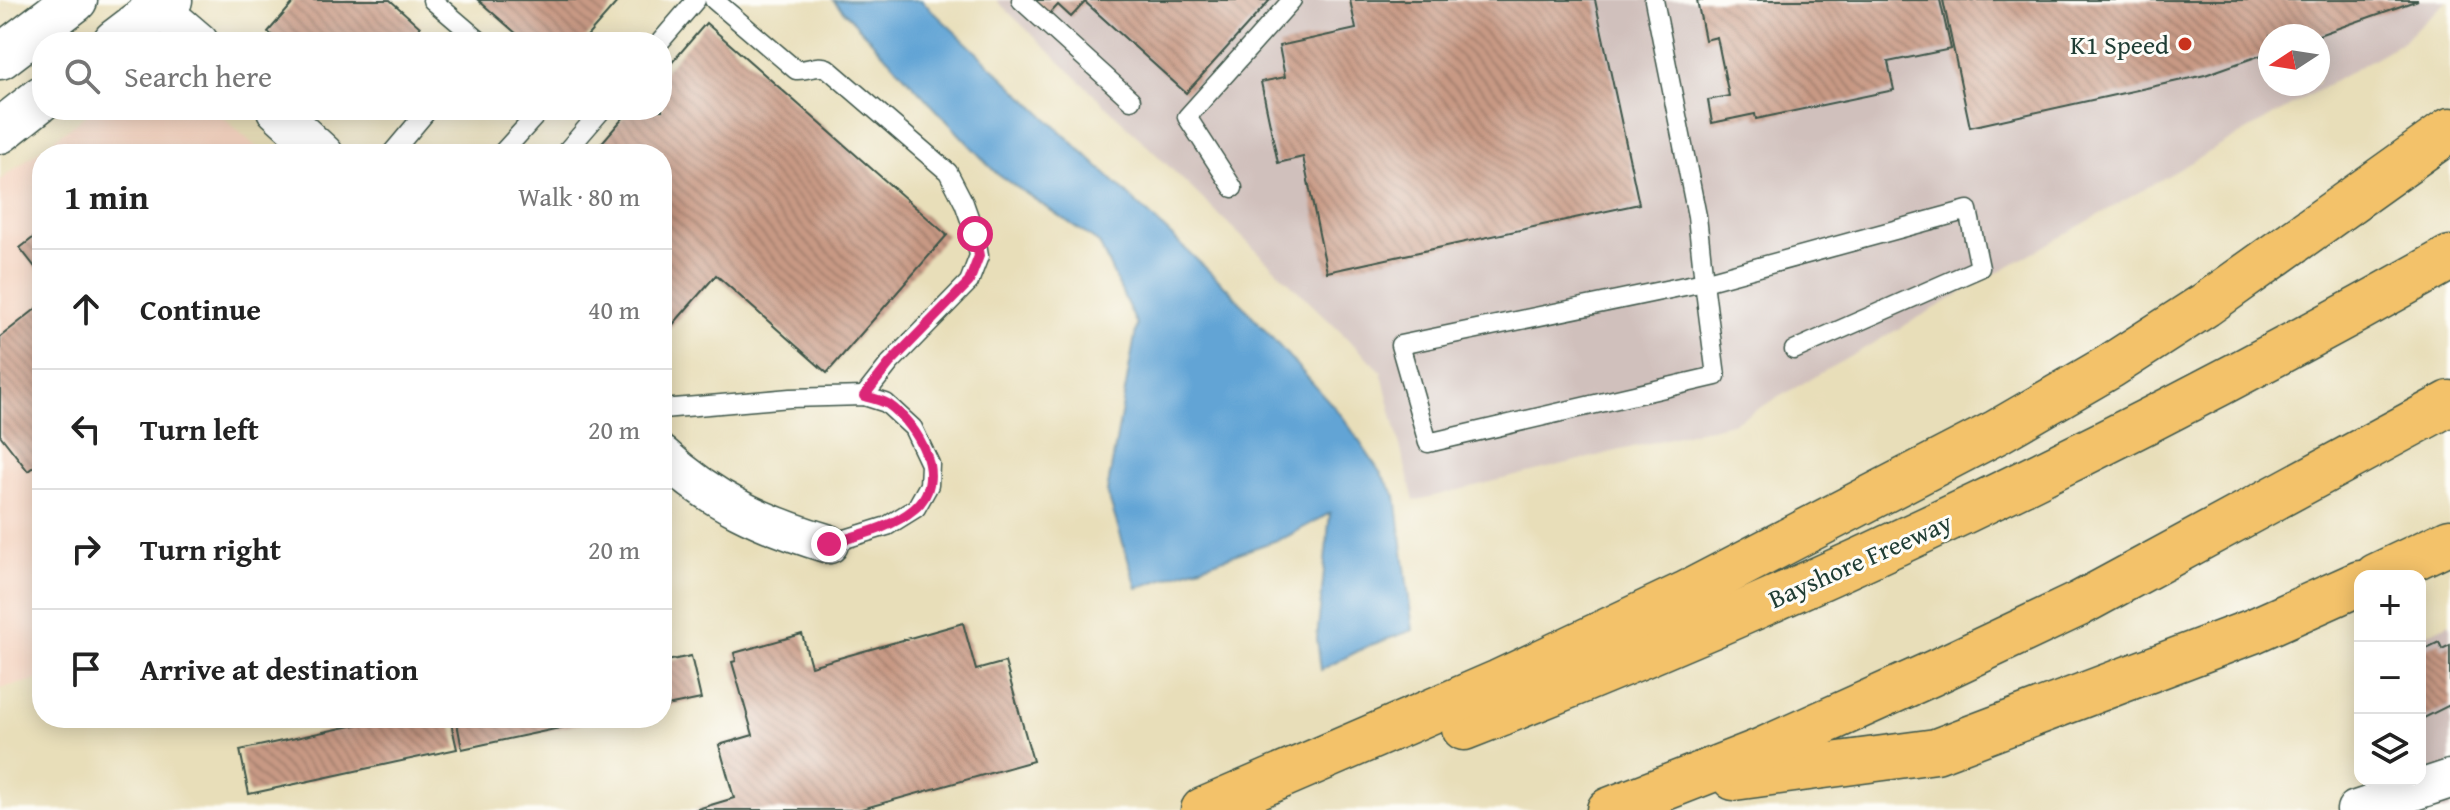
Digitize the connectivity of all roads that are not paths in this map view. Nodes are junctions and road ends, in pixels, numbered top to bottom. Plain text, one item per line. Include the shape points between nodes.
1 (75, 0) edge
2 (432, 0) edge
3 (696, 0) edge
4 (714, 0) edge
5 (1021, 0) edge
6 (1292, 0) edge
7 (1654, 0) edge
8 (160, 3) edge
9 (33, 32) edge
10 (127, 32) edge
11 (189, 32) edge
12 (469, 32) edge
13 (669, 32) edge
14 (32, 33) edge
15 (0, 57) edge
16 (1131, 100) dead end
17 (32, 106) edge
18 (287, 120) edge
19 (420, 120) edge
20 (532, 120) edge
21 (593, 120) edge
22 (2450, 127) edge
23 (0, 131) edge
24 (313, 144) edge
25 (399, 144) edge
26 (510, 144) edge
27 (573, 144) edge
28 (1233, 188) dead end
29 (2450, 258) edge
30 (1704, 282) junction
31 (1794, 350) dead end
32 (864, 396) junction
33 (2450, 403) edge
34 (672, 408) edge
35 (672, 464) edge
36 (2450, 541) edge
37 (829, 544) joint
38 (2389, 570) edge
39 (2354, 586) edge
40 (2450, 779) edge
41 (1676, 785) junction
42 (1203, 810) edge
43 (1246, 810) edge
44 (1609, 810) edge
45 (2356, 810) edge

1 - 9 street
2 - 12 lane
3 - 13 lane
4 - 32 lane via 796,70 827,68 948,172 964,203 979,256 969,282
5 - 16 lane
6 - 28 lane via 1187,117
7 - 30 lane via 1697,216
8 - 10 street
8 - 11 street
14 - 15 street
17 - 23 street
18 - 24 street
19 - 25 lane
20 - 26 lane
21 - 27 lane
22 - 42 highway via 2205,305 1997,432 1685,594 1392,730
29 - 43 highway, Bayshore Freeway via 2119,436 1889,547 1543,697
30 - 30 lane via 1400,345 1428,443 1716,376
30 - 31 lane via 1968,210 1980,268
32 - 34 lane
32 - 37 lane via 886,403 913,428 930,464 929,485 916,508 887,526
33 - 41 highway via 2079,604
35 - 37 street via 725,503 774,527
36 - 38 highway
39 - 41 highway via 2253,631 1936,751
40 - 45 street
41 - 44 highway

